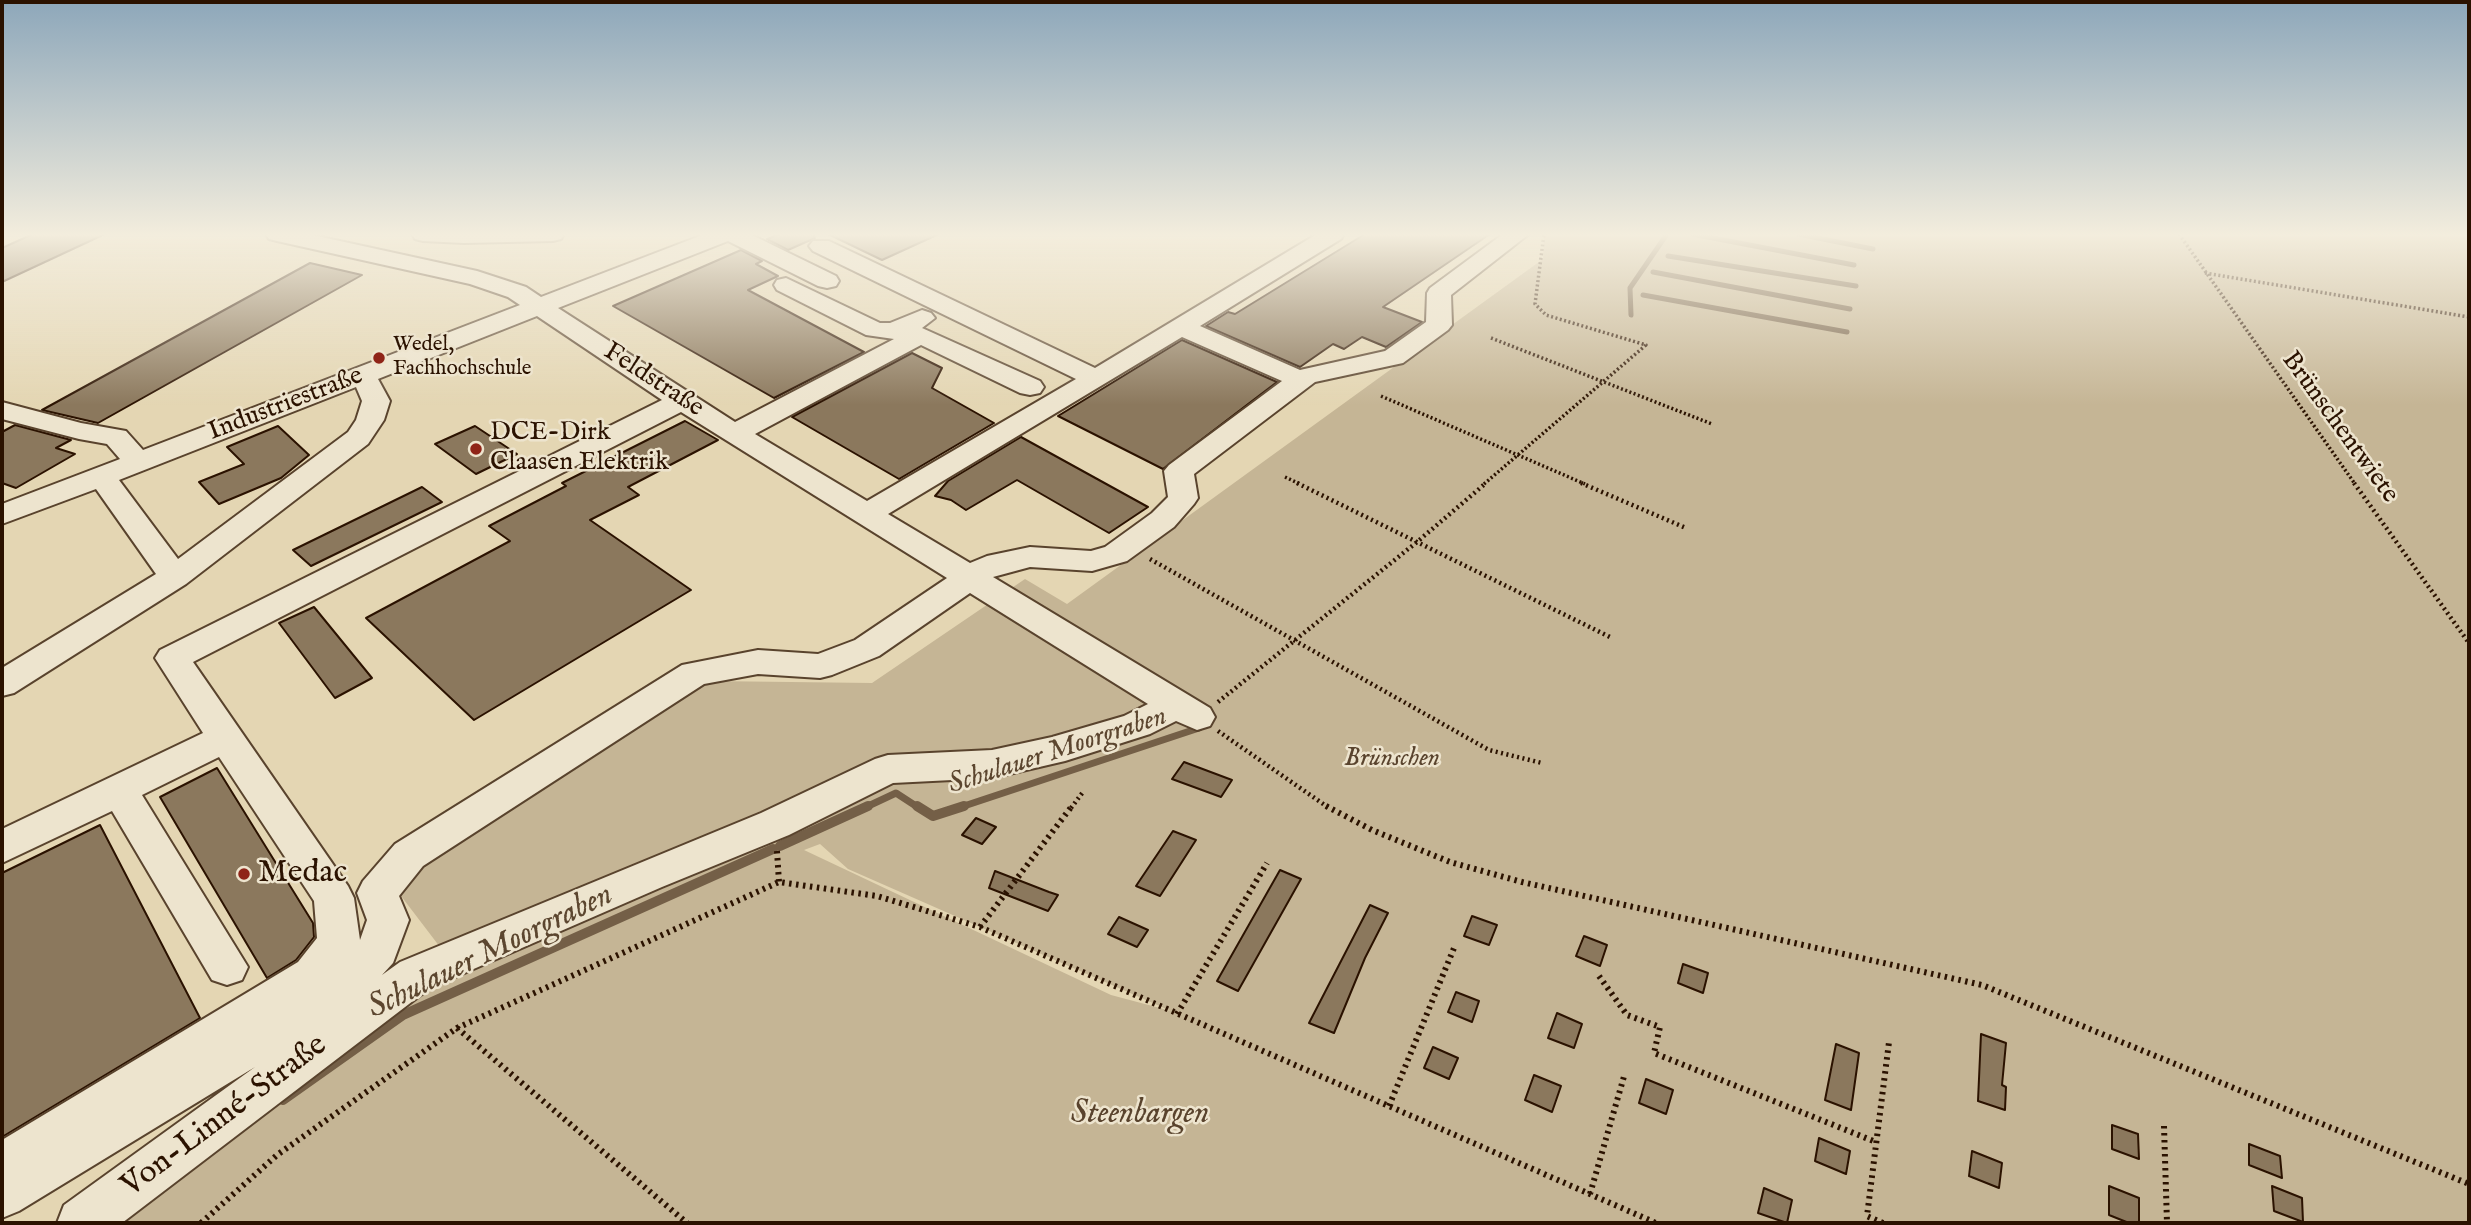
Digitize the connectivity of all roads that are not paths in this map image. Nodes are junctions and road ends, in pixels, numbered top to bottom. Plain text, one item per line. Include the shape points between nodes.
1 (515, 291) edge
2 (578, 291) edge
3 (798, 291) edge
4 (847, 291) edge
5 (914, 291) edge
6 (1240, 291) edge
7 (1441, 291) edge
8 (871, 303) dead end
9 (540, 306) junction
10 (946, 307) junction
11 (1181, 327) junction
12 (361, 376) junction
13 (1096, 379) junction
14 (1301, 380) junction
15 (1030, 387) dead end
16 (682, 401) junction
17 (2, 410) edge
18 (734, 433) junction
19 (138, 462) junction
20 (101, 476) junction
21 (868, 513) junction
22 (2, 515) edge
23 (175, 577) junction
24 (986, 586) junction
25 (2, 684) edge
26 (1187, 711) joint
27 (226, 738) junction
28 (119, 790) junction
29 (2, 847) edge
30 (227, 967) dead end
31 (2, 1167) edge
32 (2, 1194) edge
33 (82, 1223) edge

1 - 9 street, Feldstraße
2 - 9 street, Industriestraße
3 - 10 street via 885,332
4 - 8 street
5 - 10 street
6 - 11 street
7 - 14 lane via 1439,325 1394,357
9 - 12 street, Industriestraße
9 - 16 street, Feldstraße
10 - 13 street
11 - 13 street
11 - 14 street
12 - 19 street, Industriestraße
12 - 23 street via 376,401 358,438
13 - 21 street
14 - 24 lane via 1179,471 1183,498 1163,520 1116,554 1092,561 1030,557 987,566
15 - 18 street via 920,335
16 - 18 street, Feldstraße
16 - 27 street via 640,414 595,436 172,658
17 - 19 lane via 116,437
18 - 21 street, Feldstraße
19 - 20 street, Industriestraße
20 - 22 street, Industriestraße
20 - 23 lane
21 - 24 street, Feldstraße
23 - 25 street
24 - 26 street, Feldstraße
24 - 32 street via 867,648 820,666 758,662 694,674 409,855 377,893 388,920 378,950 335,995
26 - 33 street, Von-Linné-Straße via 992,764 888,769 775,824 415,975
27 - 28 street
27 - 31 street via 334,898 339,943 313,975
28 - 29 street
28 - 30 street

